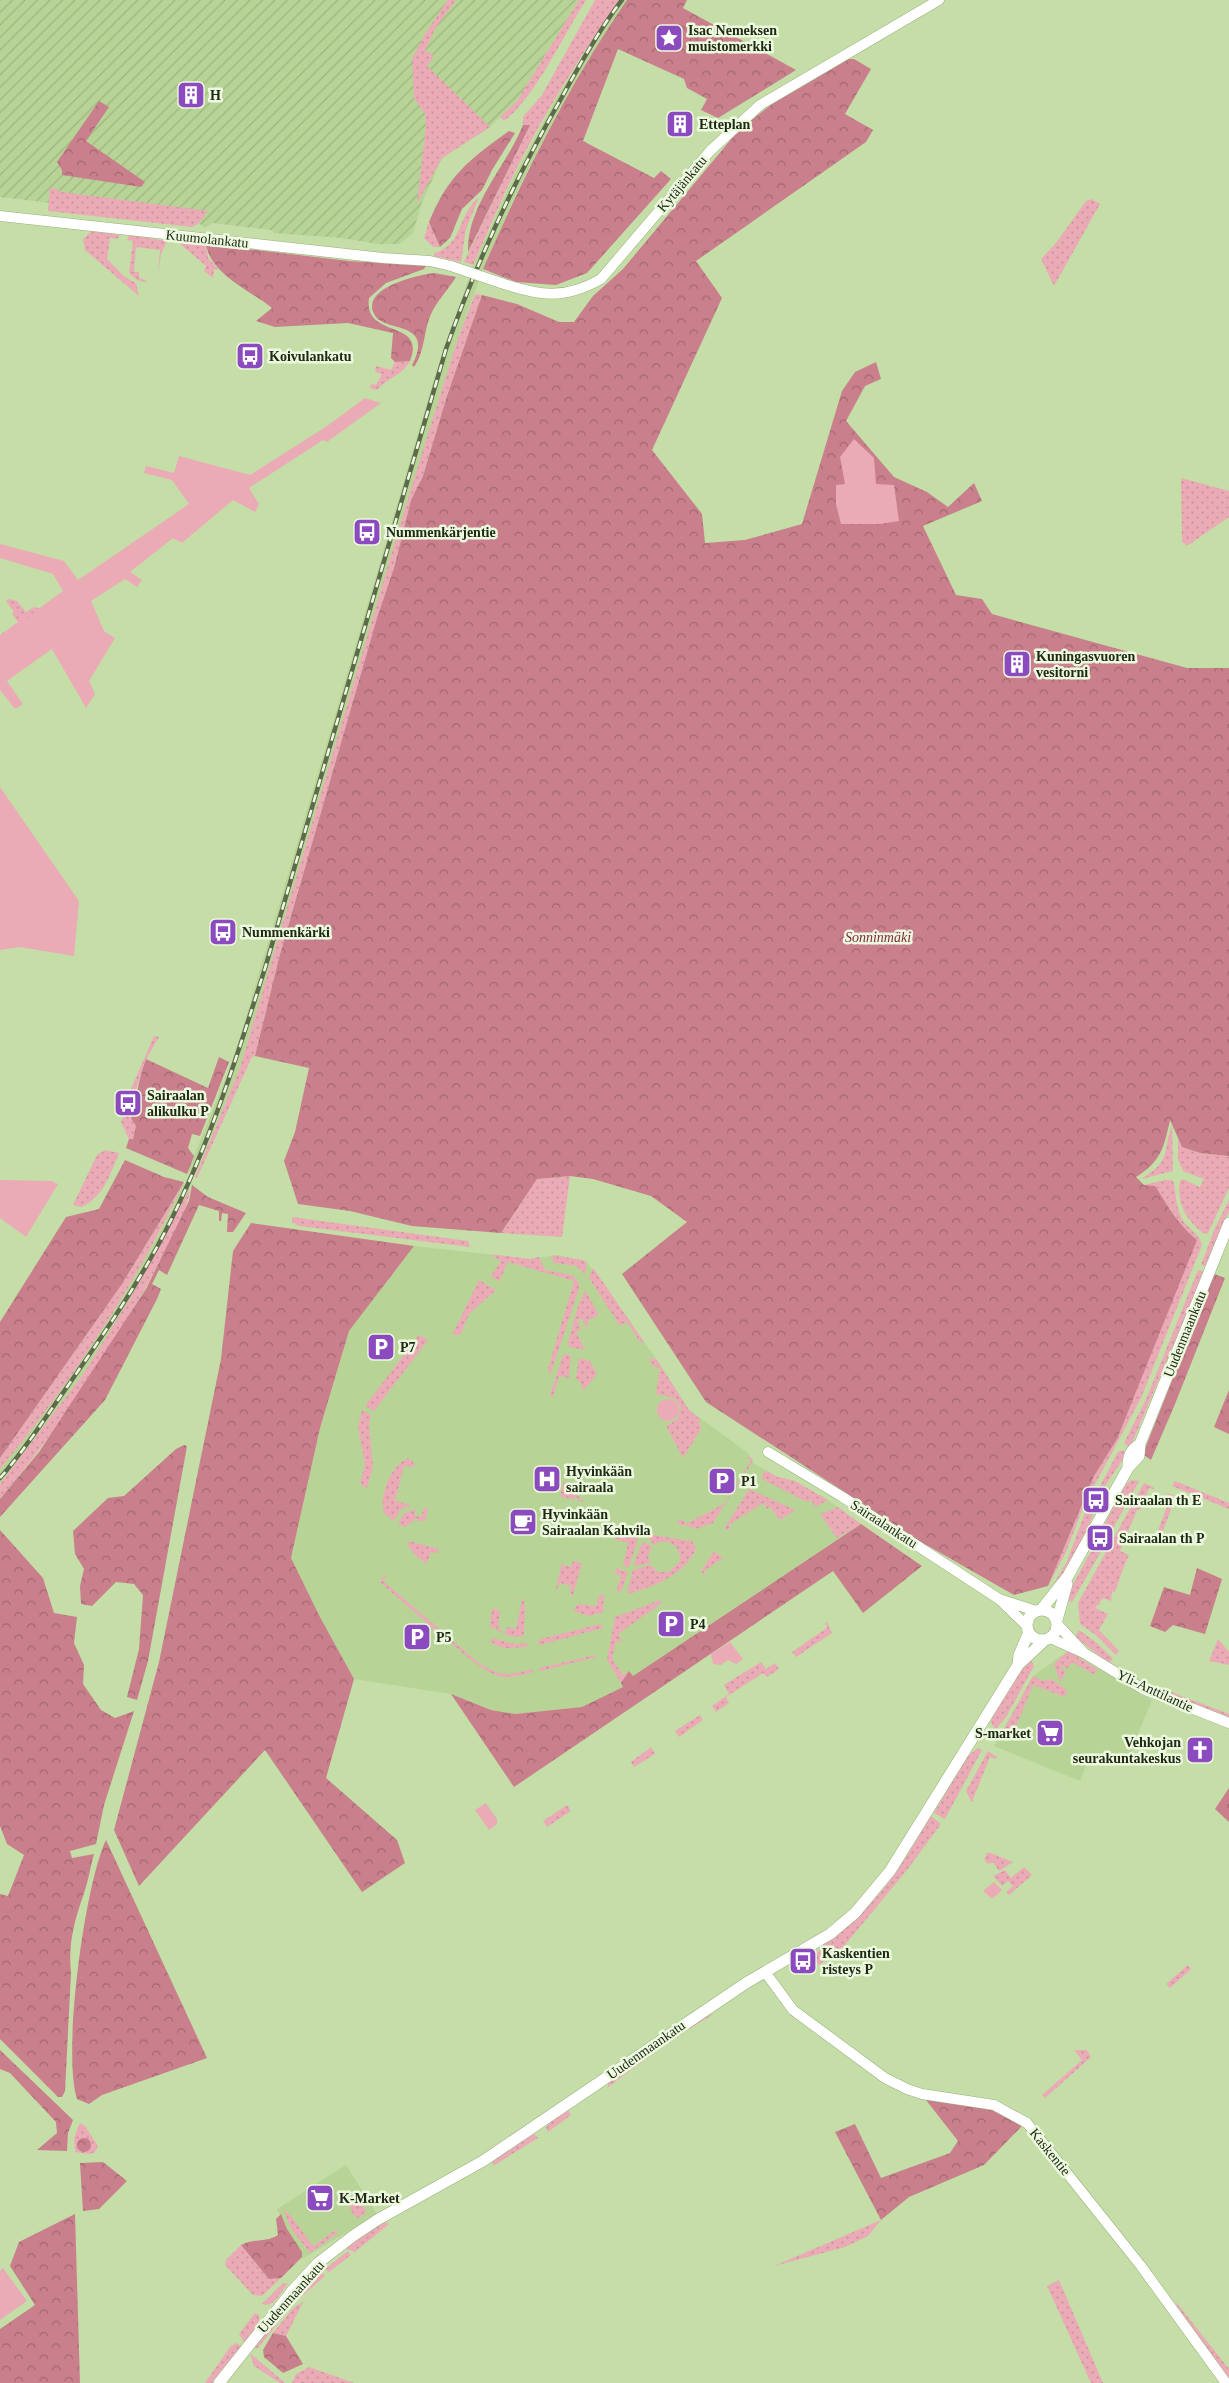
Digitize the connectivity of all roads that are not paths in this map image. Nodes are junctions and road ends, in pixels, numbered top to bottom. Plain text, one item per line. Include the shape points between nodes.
1 (940, 0) edge
2 (0, 216) edge
3 (414, 260) joint
4 (1229, 1223) edge
5 (768, 1452) dead end
6 (1068, 1576) junction
7 (999, 1599) junction
8 (1039, 1611) junction
9 (1057, 1622) junction
10 (1028, 1629) junction
11 (1047, 1639) junction
12 (1084, 1653) junction
13 (1018, 1665) junction
14 (1229, 1723) edge
15 (765, 1972) junction
16 (219, 2383) edge
17 (1226, 2383) edge

1 - 3 street, Kytäjänkatu, bridge via 760,105 710,151 601,279 588,286 552,296 538,294 451,266
2 - 3 street, Kuumolankatu
4 - 6 main road, Uudenmaankatu via 1140,1444 1128,1457 1128,1468
5 - 7 street, Sairaalankatu
6 - 8 main road, Uudenmaankatu
6 - 9 main road, Uudenmaankatu
7 - 8 street, Sairaalankatu
7 - 10 street, Sairaalankatu
8 - 9 main road via 1051,1613
8 - 10 main road via 1029,1617
9 - 11 main road via 1056,1632
9 - 12 street, Yli-Anttilantie
10 - 11 main road via 1036,1639
10 - 13 main road, Uudenmaankatu via 1018,1655
11 - 12 street, Yli-Anttilantie
11 - 13 main road, Uudenmaankatu
12 - 14 street, Yli-Anttilantie via 1143,1689
13 - 15 main road, Uudenmaankatu via 890,1871 855,1913 830,1934
15 - 16 main road, Uudenmaankatu via 483,2160 352,2236 318,2263 293,2290
15 - 17 street, Kaskentie via 793,2010 885,2078 922,2094 994,2105 1027,2123 1141,2266

